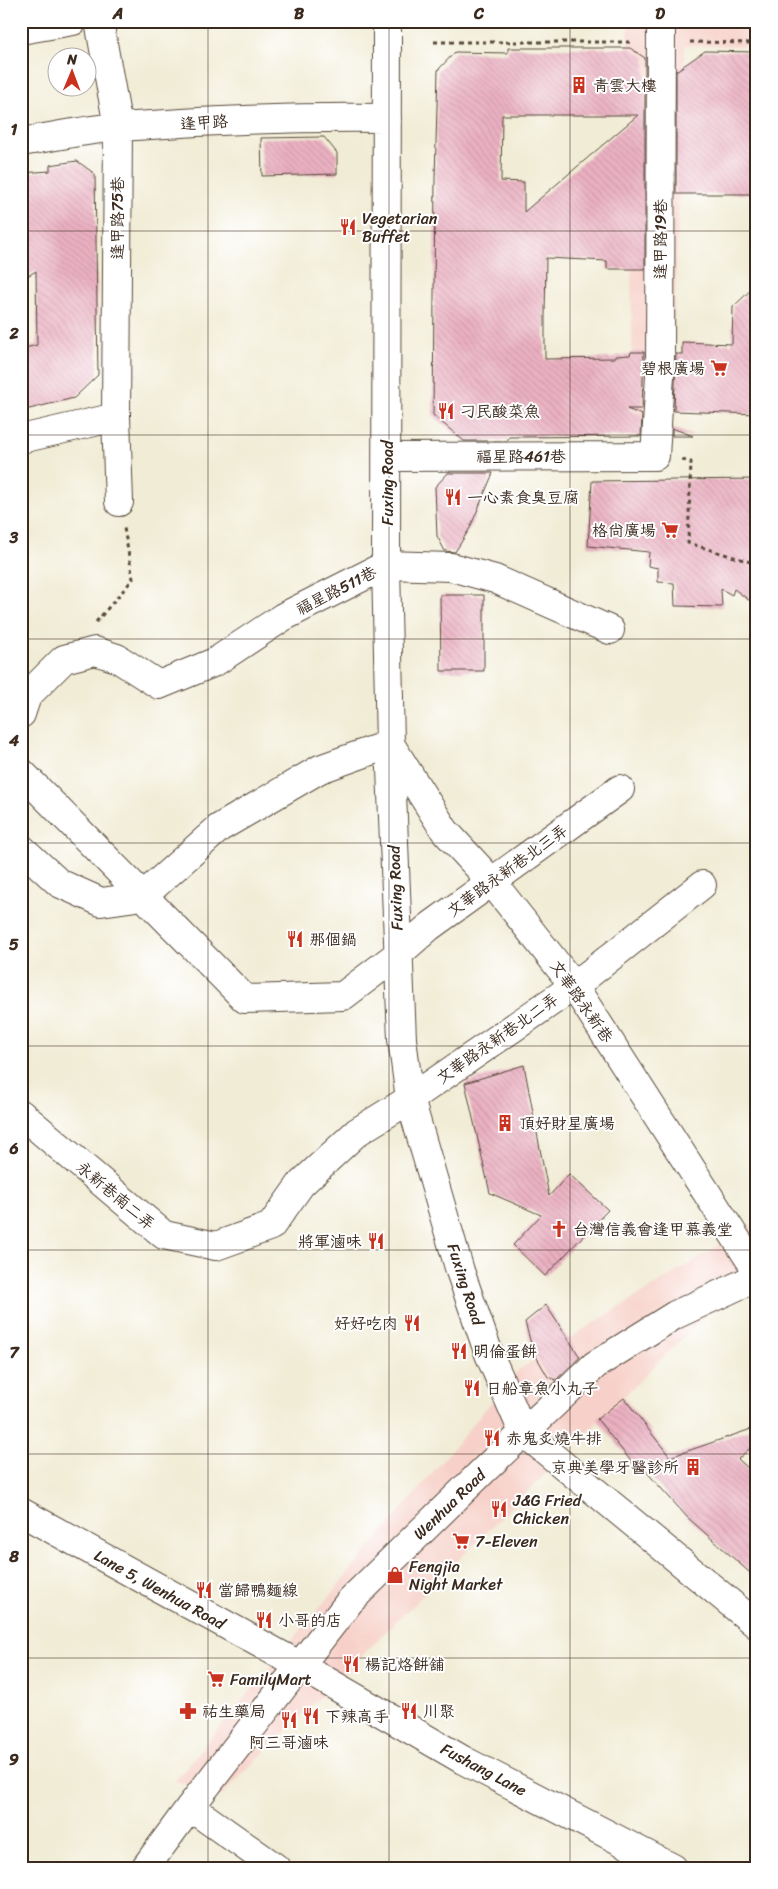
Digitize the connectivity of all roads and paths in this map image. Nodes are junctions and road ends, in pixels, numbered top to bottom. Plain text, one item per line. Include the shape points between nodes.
1 (73, 21) edge
2 (99, 21) edge
3 (387, 21) edge
4 (21, 30) edge
5 (661, 32) edge
6 (434, 42) dead end
7 (757, 43) edge
8 (387, 118) junction
9 (118, 127) junction
10 (21, 142) edge
11 (116, 417) junction
12 (21, 439) edge
13 (387, 456) junction
14 (655, 456) junction
15 (119, 502) joint
16 (757, 564) edge
17 (386, 565) junction
18 (96, 623) dead end
19 (610, 630) dead end
20 (21, 714) edge
21 (390, 744) junction
22 (21, 772) edge
23 (620, 789) dead end
24 (21, 848) edge
25 (492, 882) junction
26 (702, 885) dead end
27 (143, 896) junction
28 (397, 955) junction
29 (574, 986) junction
30 (410, 1099) junction
31 (21, 1114) edge
32 (757, 1272) edge
33 (757, 1277) edge
34 (523, 1432) junction
35 (21, 1512) edge
36 (757, 1625) edge
37 (299, 1665) junction
38 (190, 1807) junction
39 (145, 1868) edge
40 (276, 1868) edge
41 (673, 1868) edge

1 - 4 street
2 - 9 street, 逢甲路75巷
3 - 8 street, Fuxing Road
5 - 6 path
5 - 7 path
5 - 14 street, 逢甲路19巷 via 660,376
8 - 9 street, 逢甲路 via 294,117
8 - 13 street, Fuxing Road
9 - 10 street, 逢甲路
9 - 11 street, 逢甲路75巷
11 - 12 street
11 - 15 street, 逢甲路75巷
13 - 14 street, 福星路461巷
13 - 17 street, Fuxing Road
14 - 16 path via 691,462 688,543
15 - 18 path via 133,579
17 - 19 street, 福星路511巷 via 451,567 495,579
17 - 20 street, 福星路511巷 via 283,617 214,662 159,685 117,658 95,651 64,659 27,696
17 - 21 street, Fuxing Road
21 - 25 street, 文華路永新巷 via 445,831
21 - 27 street via 320,769 219,828
21 - 28 street, Fuxing Road
22 - 27 street, 文華路永新巷北三弄
23 - 25 street, 文華路永新巷北三弄
24 - 27 street via 59,883 101,902
25 - 28 street, 文華路永新巷北三弄 via 429,927
25 - 29 street, 文華路永新巷
26 - 29 street, 文華路永新巷北二弄
27 - 28 street, 文華路永新巷北三弄 via 245,999 343,996
28 - 30 street, Fuxing Road via 402,1039
29 - 30 street, 文華路永新巷北二弄
29 - 32 street, 文華路永新巷
30 - 31 street, 永新巷南二弄 via 357,1132 300,1184 271,1226 216,1246 164,1235
30 - 34 street, Fuxing Road via 460,1271 489,1354
33 - 34 street, Wenhua Road via 675,1315 595,1365
34 - 36 street, Fuxing Road
34 - 37 street, Wenhua Road via 350,1601
35 - 37 street, Lane 5, Wenhua Road
37 - 38 street, Wenhua Road
37 - 41 street, Fushang Lane via 463,1760
38 - 39 street, Wenhua Road
38 - 40 street

